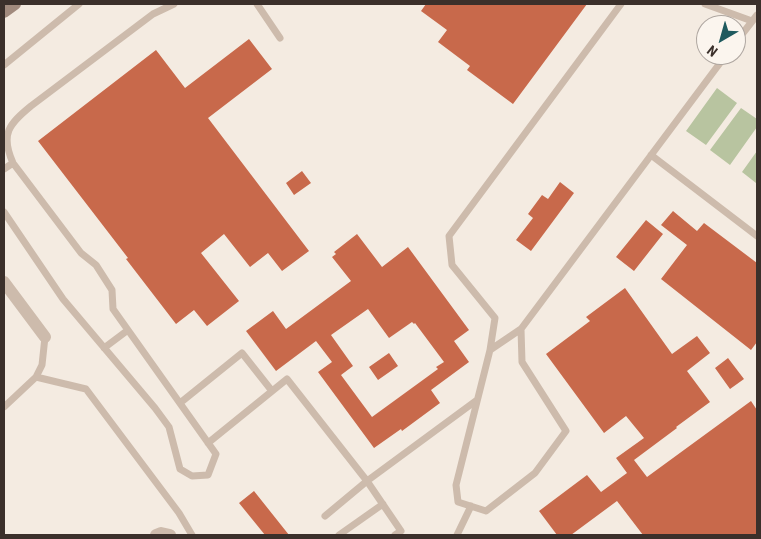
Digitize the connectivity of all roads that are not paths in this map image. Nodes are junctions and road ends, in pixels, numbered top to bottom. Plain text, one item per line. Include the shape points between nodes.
1 (15, 4) edge
2 (79, 4) edge
3 (174, 4) edge
4 (256, 4) edge
5 (621, 4) edge
6 (705, 4) edge
7 (4, 12) edge
8 (757, 15) edge
9 (752, 21) junction
10 (746, 29) edge
11 (280, 38) dead end
12 (4, 65) edge
13 (719, 65) edge
14 (651, 156) junction
15 (13, 163) junction
16 (4, 169) edge
17 (4, 212) edge
18 (757, 236) edge
19 (4, 282) edge
20 (521, 329) junction
21 (128, 330) junction
22 (45, 337) joint
23 (104, 348) junction
24 (490, 350) junction
25 (36, 378) junction
26 (272, 391) junction
27 (478, 400) junction
28 (180, 404) junction
29 (4, 407) edge
30 (208, 443) junction
31 (367, 481) junction
32 (383, 504) junction
33 (471, 506) junction
34 (325, 516) dead end
35 (156, 535) edge
36 (170, 535) edge
37 (192, 535) edge
38 (339, 535) edge
39 (394, 535) edge
40 (457, 535) edge

1 - 7 main road
2 - 12 lane
3 - 15 lane via 153,14 13,121 4,139
4 - 11 lane
5 - 24 lane via 449,236 452,265 495,318
6 - 9 lane
8 - 9 lane
9 - 10 lane
13 - 14 lane
14 - 18 lane
14 - 20 lane
15 - 16 lane
15 - 21 lane via 81,253 96,265 112,290 113,309
17 - 23 lane via 63,299
19 - 22 street
20 - 24 lane
20 - 33 lane via 522,362 566,431 535,473 486,511
21 - 23 lane
21 - 28 lane
22 - 25 lane via 42,365
23 - 30 lane via 169,427 180,469 192,476 208,475 216,454
24 - 27 lane
25 - 29 lane
25 - 37 lane via 86,389 179,512
26 - 28 lane via 242,352
26 - 30 lane
26 - 31 lane via 287,378
27 - 31 lane
27 - 33 lane via 456,485 458,502
28 - 30 lane
31 - 32 lane
31 - 34 lane
32 - 38 lane
32 - 39 lane via 401,531
33 - 40 lane
35 - 36 street

